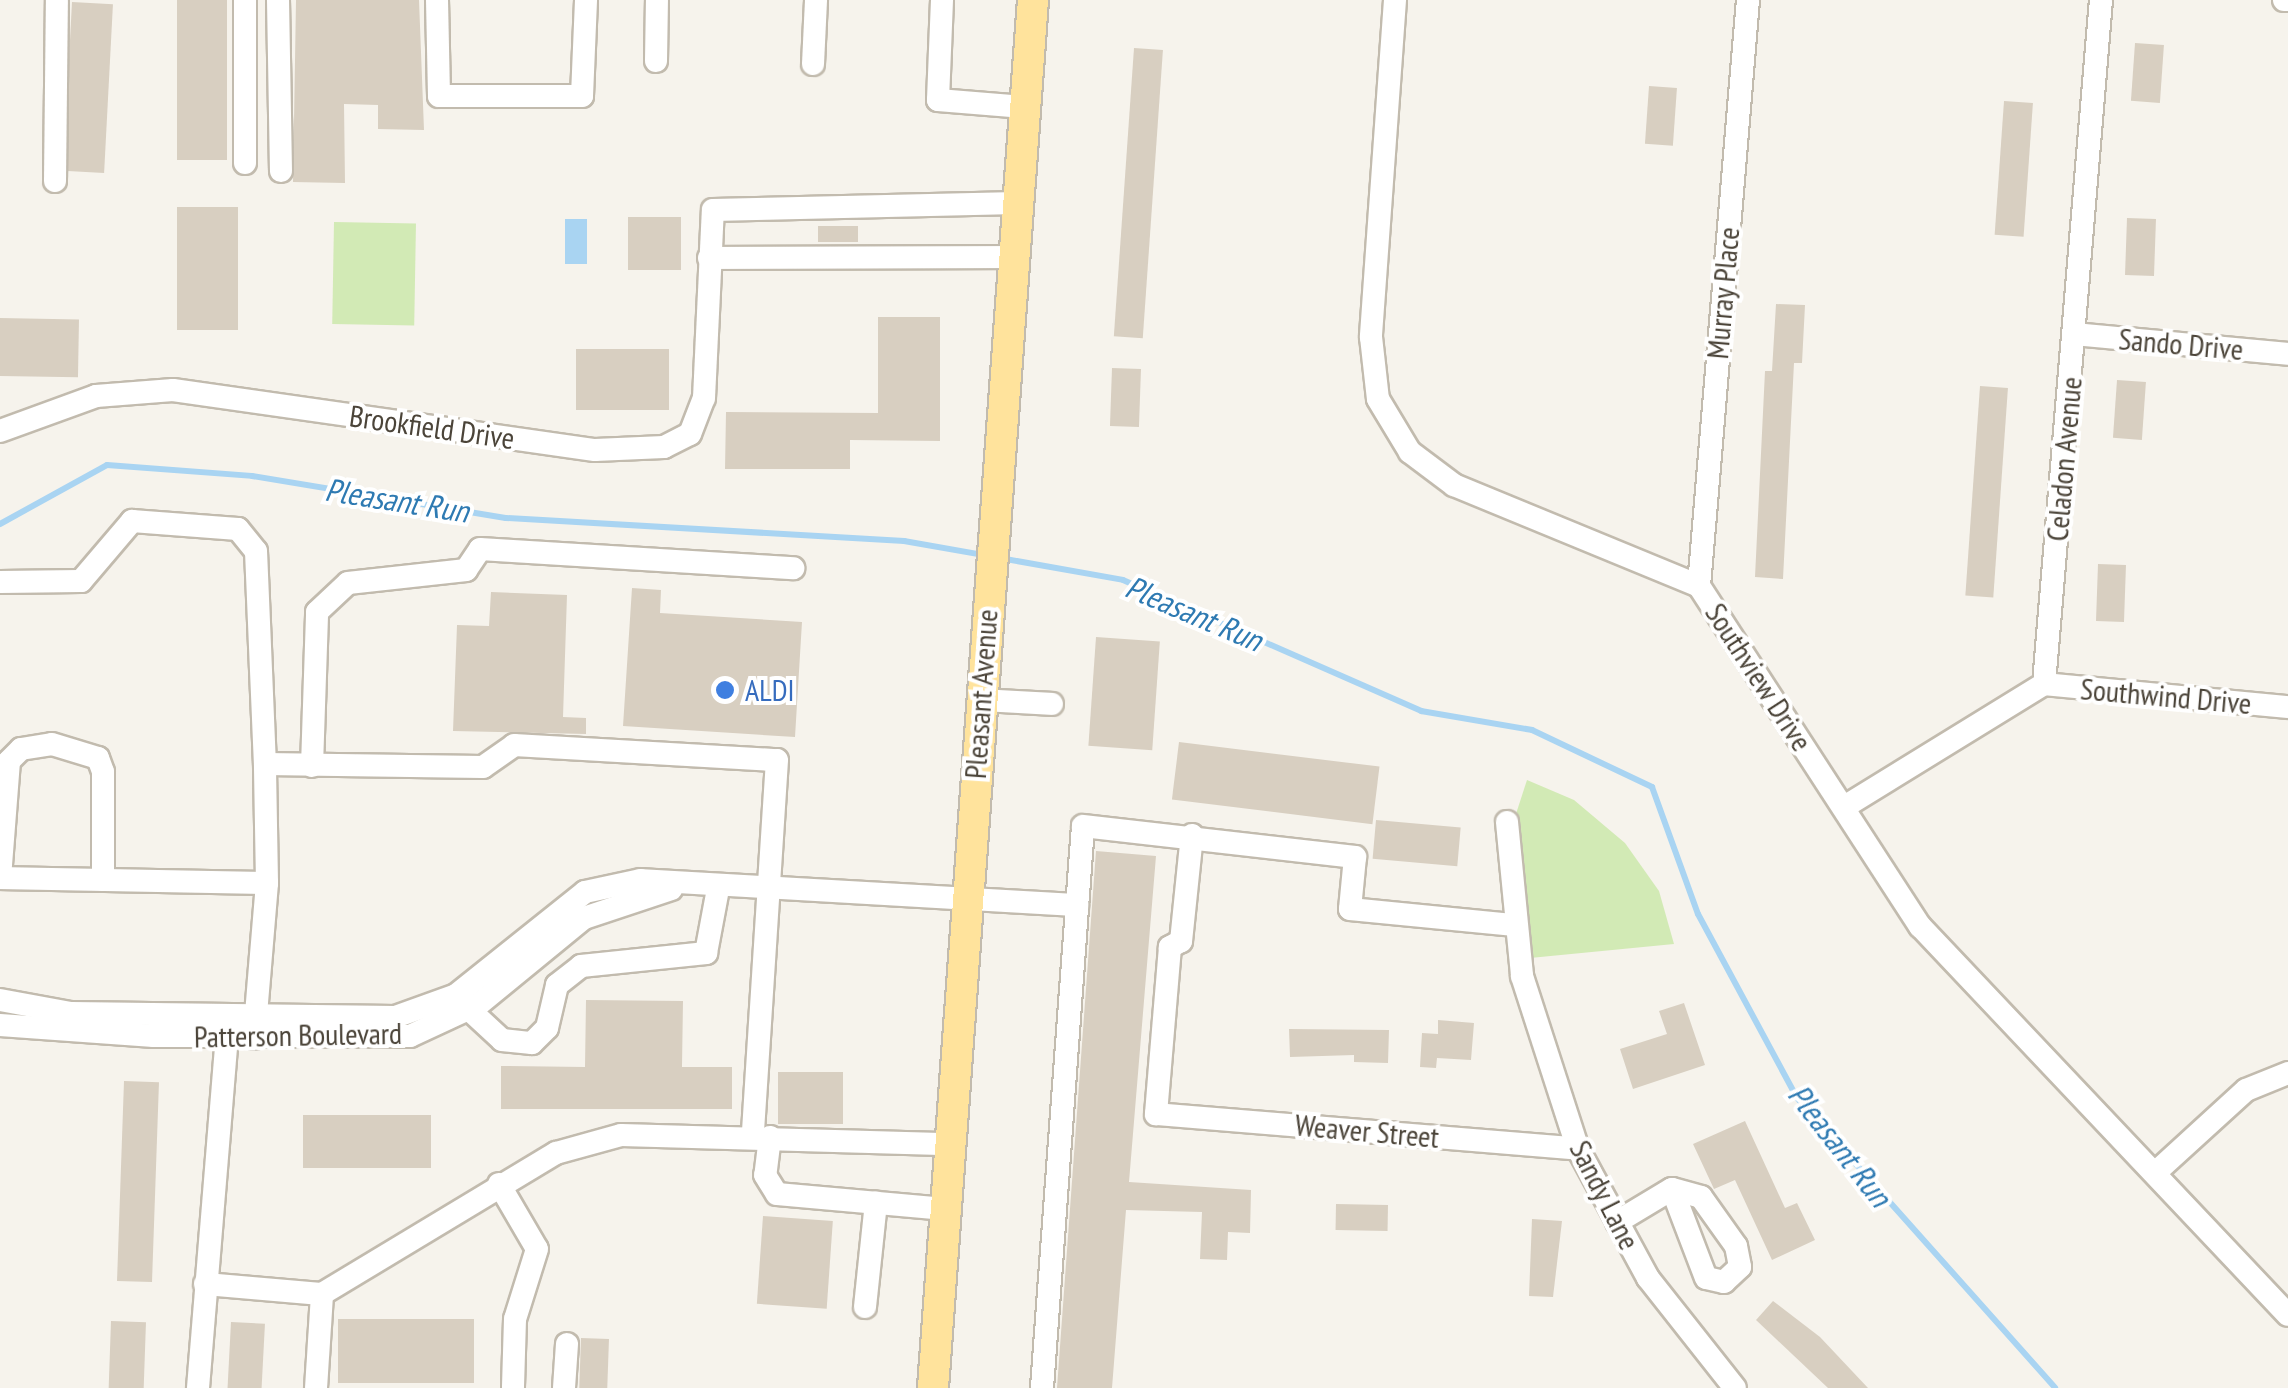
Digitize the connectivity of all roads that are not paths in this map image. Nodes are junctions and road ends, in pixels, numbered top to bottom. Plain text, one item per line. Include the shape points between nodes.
1 (57, 0) edge
2 (244, 0) edge
3 (278, 0) edge
4 (437, 0) edge
5 (586, 0) edge
6 (657, 0) edge
7 (816, 0) edge
8 (942, 0) edge
9 (1033, 0) edge
10 (1395, 0) edge
11 (1748, 0) edge
12 (2102, 0) edge
13 (656, 61) dead end
14 (814, 64) dead end
15 (1024, 107) junction
16 (244, 162) dead end
17 (280, 170) dead end
18 (55, 181) dead end
19 (1018, 203) junction
20 (1013, 257) junction
21 (708, 258) junction
22 (2074, 334) junction
23 (2288, 354) edge
24 (0, 431) edge
25 (793, 568) dead end
26 (0, 582) edge
27 (1698, 586) junction
28 (2044, 684) junction
29 (981, 700) junction
30 (1052, 704) dead end
31 (2288, 707) edge
32 (265, 764) junction
33 (312, 766) junction
34 (1844, 807) junction
35 (1507, 822) dead end
36 (1192, 835) junction
37 (0, 878) edge
38 (103, 880) junction
39 (266, 883) junction
40 (718, 889) junction
41 (764, 891) junction
42 (966, 897) junction
43 (1077, 905) junction
44 (1512, 926) junction
45 (0, 1000) edge
46 (462, 1002) junction
47 (0, 1025) edge
48 (228, 1027) junction
49 (254, 1028) junction
50 (2288, 1073) edge
51 (762, 1136) junction
52 (950, 1144) junction
53 (1578, 1149) junction
54 (2155, 1172) junction
55 (499, 1184) junction
56 (1672, 1189) dead end
57 (876, 1203) junction
58 (945, 1209) junction
59 (1617, 1222) junction
60 (205, 1284) junction
61 (322, 1294) junction
62 (864, 1307) dead end
63 (2288, 1314) edge
64 (567, 1344) dead end
65 (198, 1388) edge
66 (316, 1388) edge
67 (513, 1388) edge
68 (564, 1388) edge
69 (933, 1388) edge
70 (1042, 1388) edge
71 (1736, 1388) edge

1 - 18 street
2 - 16 street
3 - 17 street
4 - 5 street via 438,96 582,96
6 - 13 street
7 - 14 street
8 - 15 street via 938,100
9 - 15 main road, Pleasant Avenue
10 - 27 street, Southview Drive via 1370,337 1378,399 1410,452 1454,484
11 - 27 street, Murray Place
12 - 22 street, Celadon Avenue
15 - 19 main road, Pleasant Avenue
19 - 20 main road, Pleasant Avenue
19 - 21 street, Brookfield Drive via 730,204 708,220
20 - 21 street
20 - 29 main road, Pleasant Avenue
21 - 24 street, Brookfield Drive via 704,398 690,434 664,447 595,450 173,390 96,396
22 - 23 street, Sando Drive
22 - 28 street, Celadon Avenue
25 - 33 street via 480,549 466,570 348,583 317,612
26 - 32 street via 82,581 132,521 238,528 256,551
27 - 34 street, Southview Drive
28 - 31 street, Southwind Drive
28 - 34 street
29 - 30 street
29 - 42 main road, Pleasant Avenue
32 - 33 street
32 - 39 street
33 - 41 street via 483,767 514,745 777,760
34 - 54 street, Southview Drive via 1920,926
35 - 44 street, Sandy Lane
36 - 43 street via 1082,826
36 - 44 street via 1355,857 1350,910
36 - 53 street, Weaver Street via 1181,941 1170,947 1156,1114
37 - 38 street
37 - 38 street via 9,762 21,749 52,744 98,758
38 - 39 street
39 - 49 street
40 - 41 street, Patterson Boulevard
40 - 46 street, Patterson Boulevard via 641,880 585,892
40 - 46 street via 706,953 681,962 581,966 557,985 547,1028 532,1042 502,1040
41 - 42 street, Patterson Boulevard
41 - 51 street
42 - 43 street, Patterson Boulevard
42 - 52 main road, Pleasant Avenue
43 - 70 street
44 - 53 street, Sandy Lane
45 - 48 street, Patterson Boulevard
46 - 49 street, Patterson Boulevard via 395,1017
47 - 48 street, Patterson Boulevard
48 - 49 street, Patterson Boulevard
48 - 60 street
50 - 54 street via 2246,1090
51 - 52 street
51 - 55 street via 621,1136 556,1153
51 - 57 street via 765,1174 777,1194
52 - 58 main road, Pleasant Avenue
53 - 59 street, Sandy Lane
54 - 63 street, Southview Drive
55 - 61 street
55 - 67 street via 537,1249 515,1319
56 - 59 street
57 - 58 street
57 - 62 street
58 - 69 main road, Pleasant Avenue
59 - 71 street, Sandy Lane via 1648,1278
60 - 61 street
60 - 65 street
61 - 66 street
64 - 68 street

